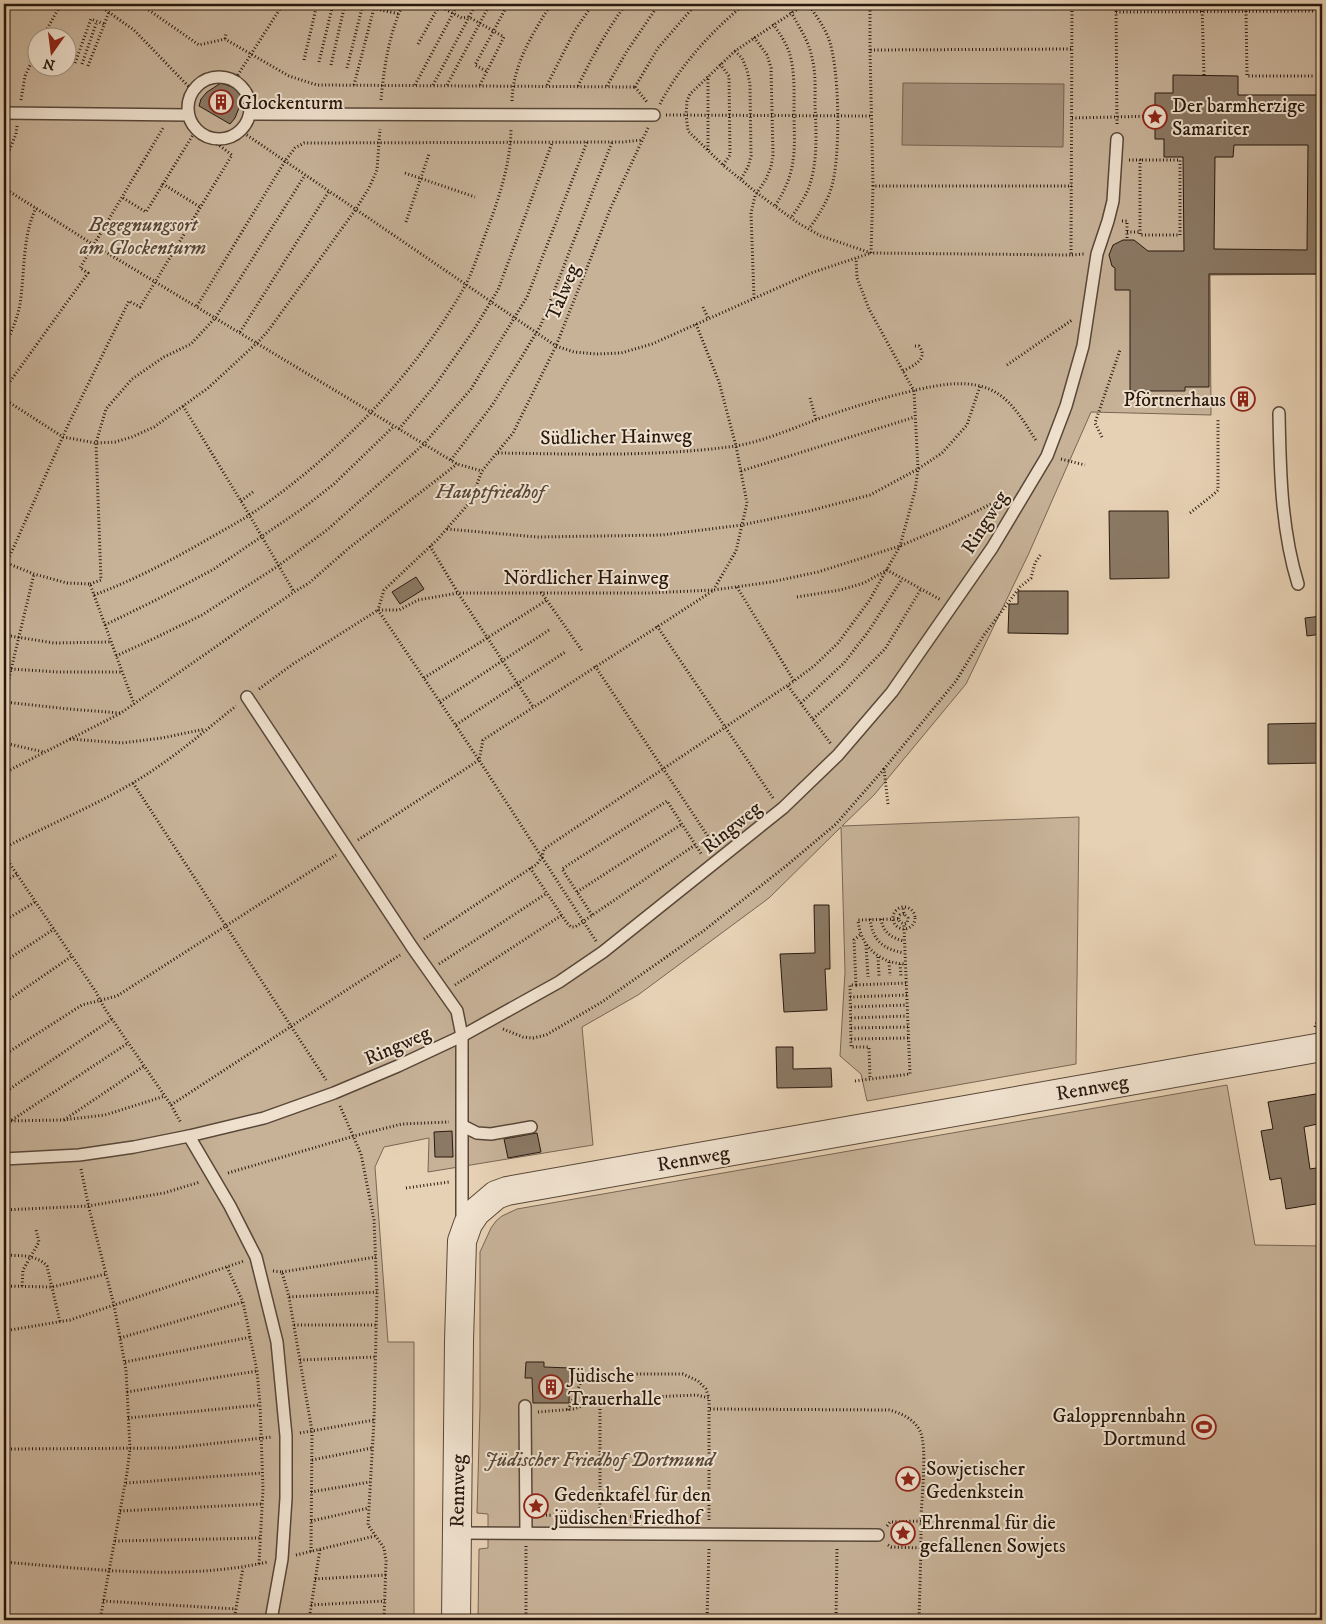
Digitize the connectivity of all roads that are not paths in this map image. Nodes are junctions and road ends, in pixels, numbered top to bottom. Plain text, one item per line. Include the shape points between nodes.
1 (4, 113) edge
2 (250, 114) junction
3 (188, 115) junction
4 (654, 115) road end
5 (1117, 139) dead end
6 (1279, 413) dead end
7 (1298, 584) dead end
8 (247, 697) road end
9 (462, 1036) junction
10 (1318, 1039) edge
11 (463, 1124) junction
12 (531, 1127) dead end
13 (189, 1136) junction
14 (4, 1159) edge
15 (462, 1241) junction
16 (526, 1409) road end
17 (526, 1532) junction
18 (457, 1533) junction
19 (878, 1535) road end
20 (271, 1620) edge
21 (456, 1620) edge

1 - 3 lane
2 - 3 lane via 240,131 222,140 203,136
2 - 3 lane via 250,105 242,87 234,81 216,77 207,79 192,91
2 - 4 lane
5 - 9 lane, Ringweg via 1113,200 1097,254 1083,346 1066,406 1046,456 992,548 892,692 838,754 781,810 710,868 603,952 559,982
6 - 7 lane via 1279,466 1288,544
8 - 9 lane via 457,1011
9 - 11 lane
9 - 13 lane, Ringweg via 334,1093 264,1118
10 - 15 street, Rennweg via 507,1191 496,1195 476,1212
11 - 12 lane via 477,1133 491,1134
11 - 15 lane
13 - 14 lane, Ringweg via 78,1155
13 - 20 lane via 256,1257 277,1342 286,1436 286,1498 282,1559
15 - 18 street, Rennweg
16 - 17 lane
17 - 18 lane
17 - 19 lane
18 - 21 street, Rennweg

